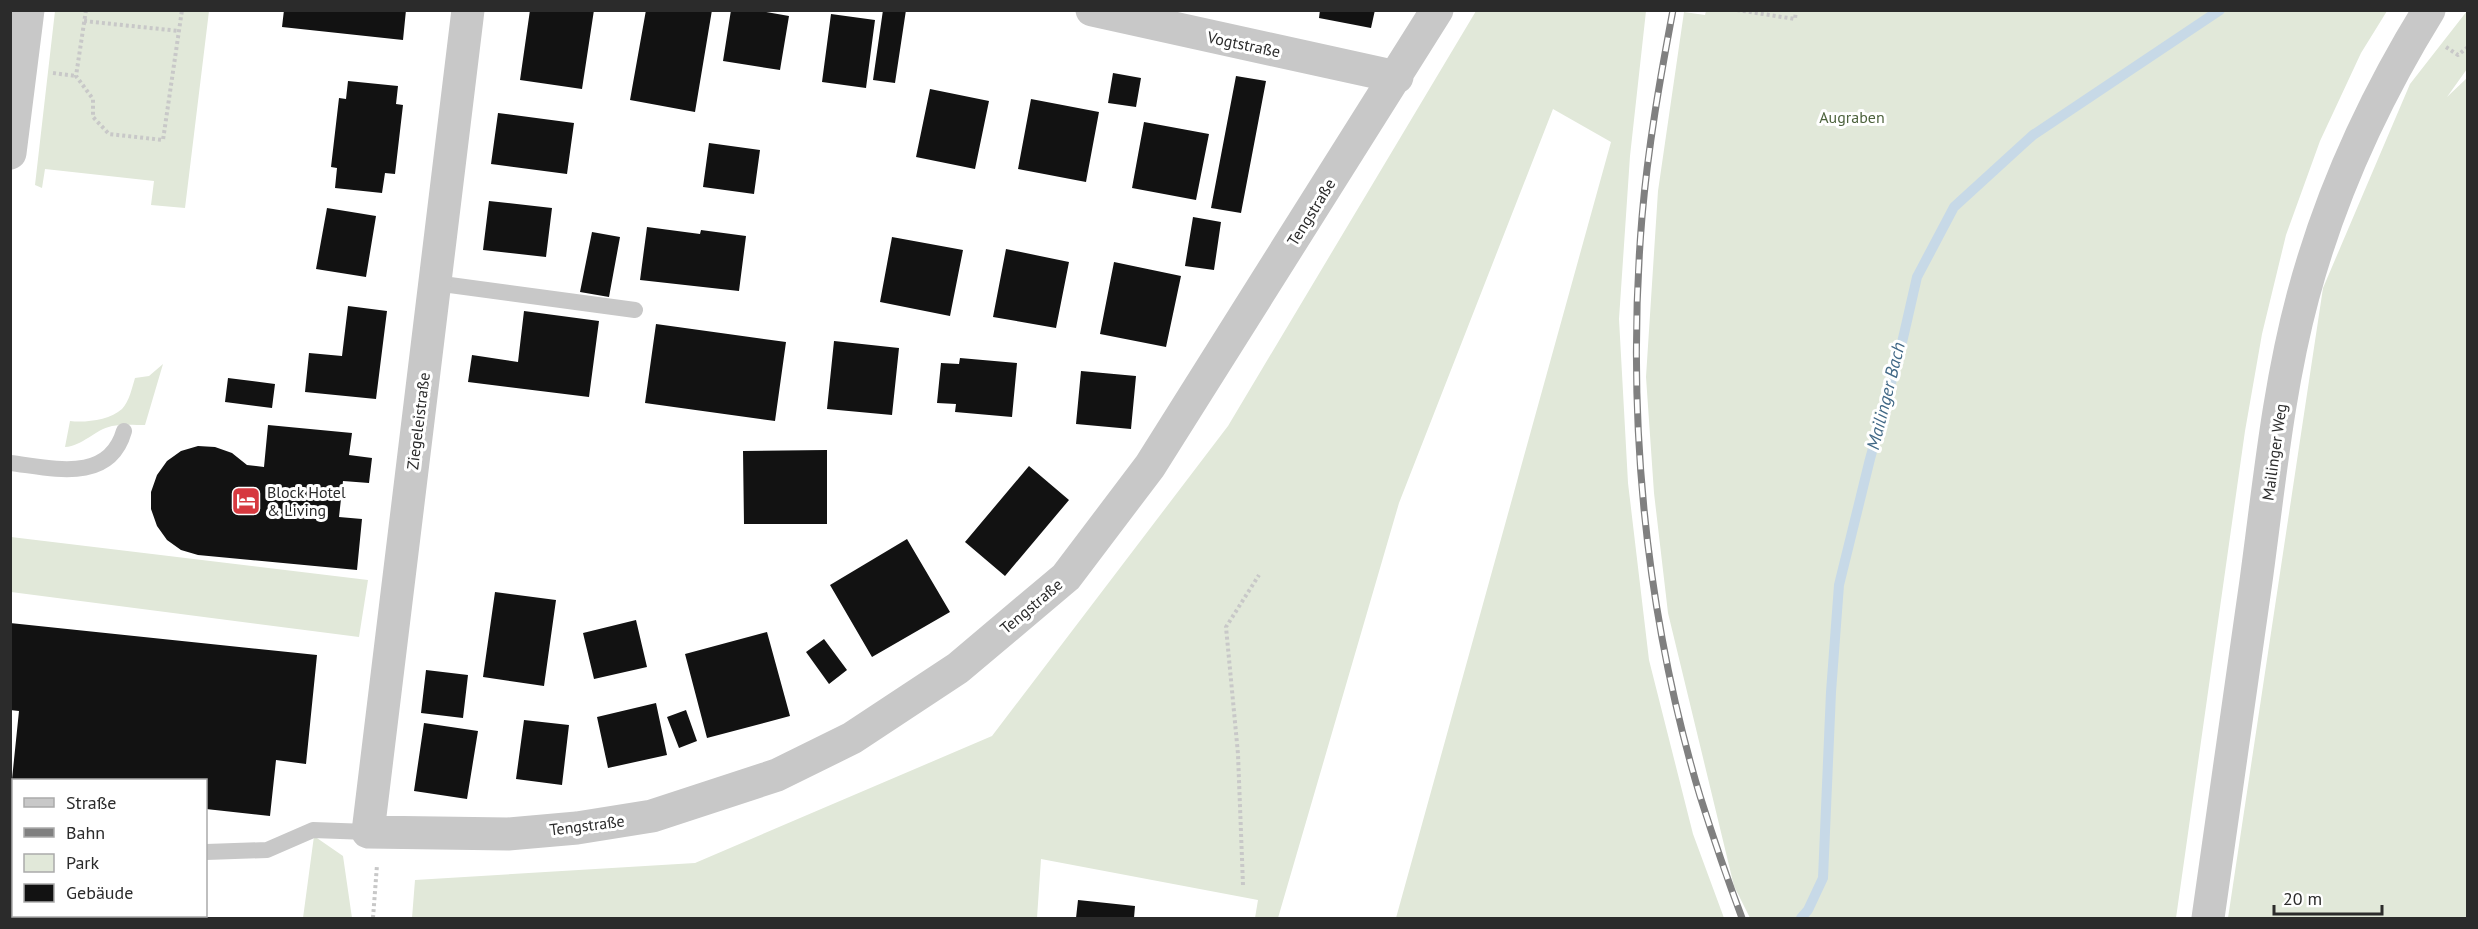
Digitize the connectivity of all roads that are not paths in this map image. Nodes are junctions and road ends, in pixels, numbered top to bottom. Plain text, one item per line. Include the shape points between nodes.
1 (28, 10) edge
2 (468, 10) edge
3 (1092, 10) edge
4 (1437, 10) edge
5 (2429, 10) edge
6 (1396, 77) junction
7 (10, 153) edge
8 (435, 283) junction
9 (635, 310) dead end
10 (124, 431) dead end
11 (10, 463) edge
12 (374, 833) junction
13 (207, 852) edge
14 (2208, 918) edge

1 - 7 street
2 - 8 street, Ziegeleistraße
3 - 6 street, Vogtstraße
4 - 6 street, Tengstraße
5 - 14 street, Mailinger Weg via 2362,136 2337,194 2303,297 2283,385
6 - 12 street, Tengstraße via 1150,466 1066,577 958,669 852,738 777,775 652,816 508,834
8 - 9 lane
8 - 12 street, Ziegeleistraße
10 - 11 lane via 120,446 96,465 67,470
12 - 13 lane via 312,830 267,850

